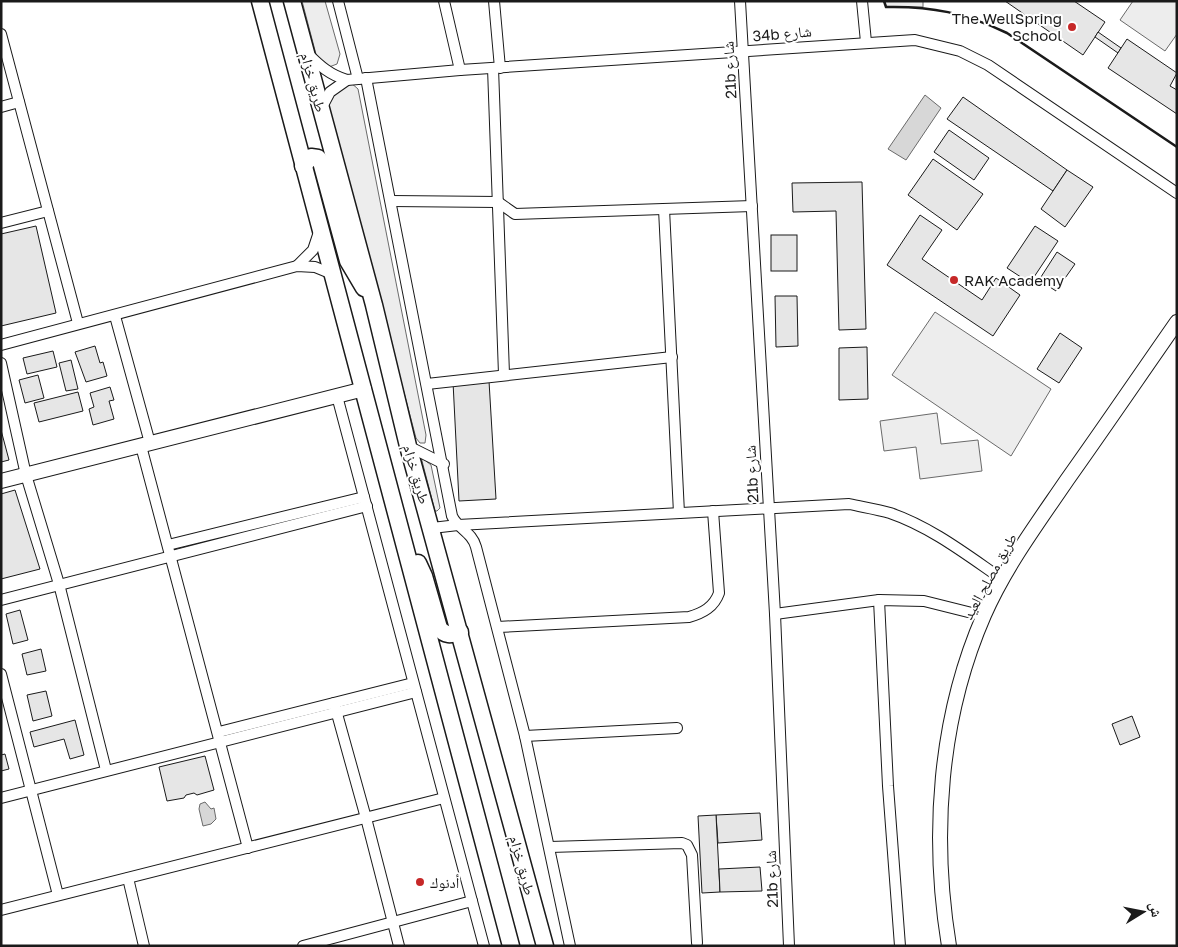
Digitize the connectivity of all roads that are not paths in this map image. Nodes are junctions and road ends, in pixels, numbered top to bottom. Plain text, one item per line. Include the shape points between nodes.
1 (260, 1) edge
2 (292, 1) edge
3 (338, 1) edge
4 (444, 1) edge
5 (494, 1) edge
6 (740, 1) edge
7 (862, 1) edge
8 (1, 34) edge
9 (866, 42) junction
10 (305, 51) junction
11 (744, 52) junction
12 (497, 68) junction
13 (460, 70) junction
14 (362, 79) junction
15 (347, 80) junction
16 (19, 102) junction
17 (1, 107) edge
18 (321, 110) junction
19 (303, 166) junction
20 (1177, 193) edge
21 (390, 201) junction
22 (498, 202) junction
23 (752, 206) junction
24 (664, 209) junction
25 (48, 211) junction
26 (1, 223) edge
27 (320, 230) junction
28 (297, 266) junction
29 (332, 274) junction
30 (374, 305) junction
31 (115, 316) junction
32 (1177, 322) edge
33 (78, 323) junction
34 (1, 345) edge
35 (672, 357) junction
36 (1, 363) edge
37 (504, 374) junction
38 (427, 384) junction
39 (364, 389) junction
40 (337, 396) junction
41 (145, 444) junction
42 (408, 446) junction
43 (444, 464) junction
44 (26, 475) junction
45 (1, 481) edge
46 (365, 502) junction
47 (768, 508) junction
48 (713, 511) junction
49 (679, 513) junction
50 (458, 525) junction
51 (432, 528) junction
52 (168, 545) junction
53 (406, 551) junction
54 (171, 556) junction
55 (1002, 579) junction
56 (59, 584) junction
57 (1, 600) edge
58 (880, 600) junction
59 (775, 614) junction
60 (984, 616) junction
61 (498, 627) junction
62 (460, 632) junction
63 (1, 674) edge
64 (415, 687) junction
65 (335, 707) junction
66 (677, 728) dead end
67 (219, 736) junction
68 (525, 736) junction
69 (106, 770) junction
70 (32, 790) junction
71 (1, 798) edge
72 (444, 798) junction
73 (366, 818) junction
74 (550, 847) junction
75 (248, 848) junction
76 (128, 878) junction
77 (58, 895) junction
78 (472, 901) junction
79 (1, 910) edge
80 (392, 922) junction
81 (697, 943) dead end
82 (144, 946) edge
83 (303, 946) edge
84 (399, 946) edge
85 (484, 946) edge
86 (511, 946) edge
87 (545, 946) edge
88 (570, 946) edge
89 (789, 946) edge
90 (900, 946) edge
91 (949, 946) edge

1 - 19 main road, طريق خزام
2 - 10 main road, طريق خزام
3 - 14 street
4 - 13 street
5 - 12 street
6 - 11 street, 21b شارع
7 - 9 street
8 - 16 street
9 - 11 street, 34b شارع
9 - 20 street, 34b شارع via 915,40 960,51 988,65
10 - 15 street, 34b شارع via 323,70
10 - 18 main road, طريق خزام
11 - 12 street, 34b شارع
11 - 23 street, 21b شارع
12 - 13 street, 34b شارع
12 - 22 street
13 - 14 street, 34b شارع
14 - 15 street, 34b شارع
14 - 21 street
15 - 18 street via 330,92
16 - 17 street
16 - 25 street
18 - 30 main road, طريق خزام
19 - 27 main road, طريق خزام
19 - 30 main road via 311,157 318,158 348,261
21 - 22 street
21 - 38 street
22 - 24 street via 515,214
22 - 37 street
23 - 24 street
23 - 47 street, 21b شارع
24 - 35 street
25 - 26 street
25 - 33 street
27 - 28 street via 313,250
27 - 29 main road, طريق خزام
28 - 29 street
28 - 31 street
29 - 39 main road, طريق خزام
30 - 42 main road, طريق خزام
31 - 33 street
31 - 41 street
32 - 55 street, طريق مصلح العيد
33 - 34 street
35 - 37 street
35 - 49 street
36 - 44 street
37 - 38 street
38 - 43 street
39 - 40 street
39 - 53 main road, طريق خزام
40 - 41 street
40 - 46 street
41 - 44 street
41 - 52 street
42 - 43 street
42 - 51 main road, طريق خزام
43 - 50 street via 452,516
44 - 45 street
44 - 56 street
46 - 52 street
46 - 54 street
46 - 64 street
47 - 48 street
47 - 55 street via 848,504 889,513 940,537
47 - 59 street, 21b شارع
48 - 49 street
48 - 61 street via 719,593 708,609 689,617
49 - 50 street
50 - 51 street
50 - 61 street via 475,542
51 - 62 main road, طريق خزام
52 - 54 street
53 - 62 main road via 419,564 439,628 449,635
53 - 86 main road, طريق خزام
54 - 56 street
54 - 67 street
55 - 60 street, طريق مصلح العيد
56 - 57 street
56 - 69 street
58 - 59 street
58 - 60 street via 924,601
58 - 90 street via 888,786
59 - 89 street, 21b شارع
60 - 91 street, طريق مصلح العيد via 968,655 955,704 942,785 941,875
61 - 68 street
62 - 87 main road, طريق خزام
63 - 70 street
64 - 65 street
64 - 72 street
65 - 67 street
65 - 73 street
66 - 68 street
67 - 69 street
67 - 75 street
68 - 74 street
69 - 70 street
70 - 71 street
70 - 77 street
72 - 73 street
72 - 78 street
73 - 75 street
73 - 80 street
74 - 81 street via 688,845 692,855
74 - 88 street
75 - 76 street
76 - 77 street
76 - 82 street
77 - 79 street
78 - 80 street
78 - 85 street
80 - 83 street
80 - 84 street

